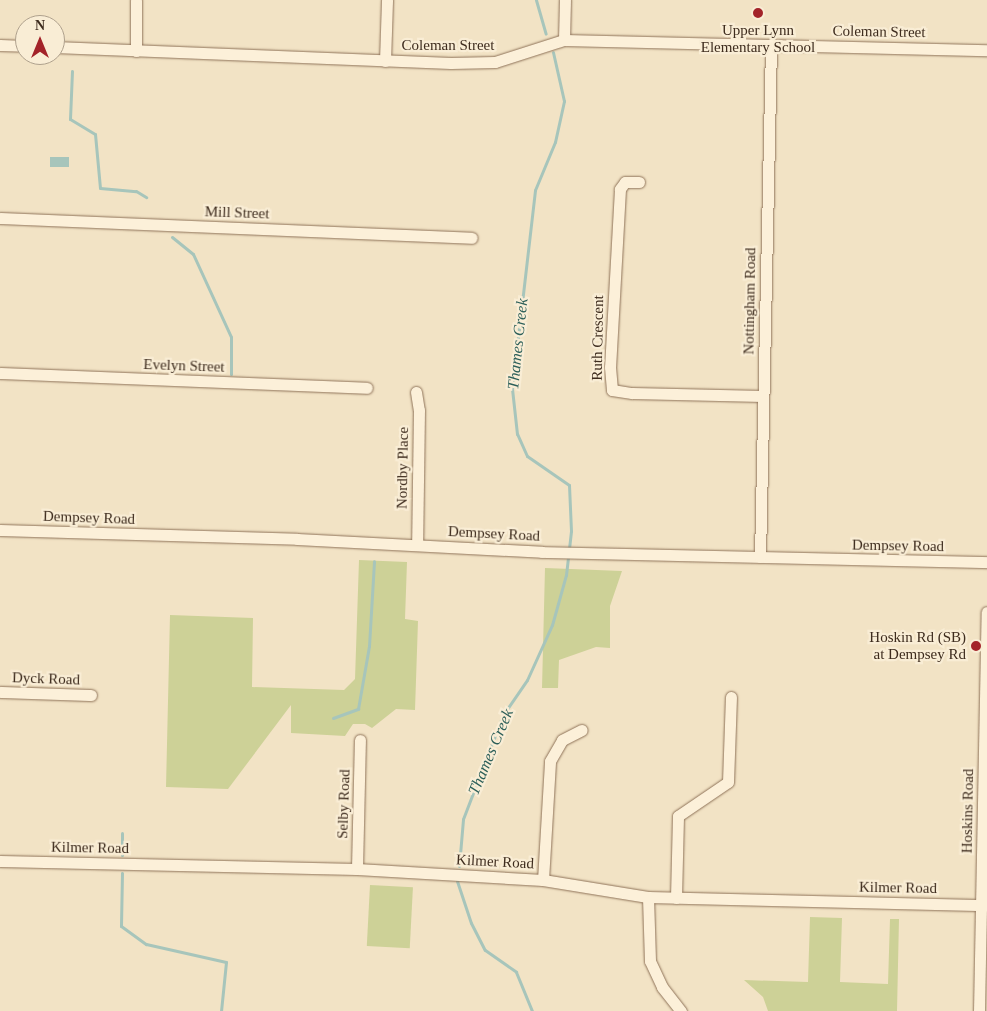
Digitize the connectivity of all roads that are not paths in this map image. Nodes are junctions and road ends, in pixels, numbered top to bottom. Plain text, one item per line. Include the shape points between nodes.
1 (136, 0) edge
2 (387, 0) edge
3 (565, 0) edge
4 (564, 40) junction
5 (0, 45) edge
6 (771, 45) junction
7 (15, 46) edge
8 (65, 47) edge
9 (987, 50) edge
10 (136, 51) junction
11 (385, 61) junction
12 (639, 182) dead end
13 (0, 218) edge
14 (472, 238) dead end
15 (0, 374) edge
16 (367, 388) dead end
17 (416, 392) dead end
18 (763, 396) junction
19 (0, 530) edge
20 (417, 546) junction
21 (760, 557) junction
22 (987, 562) edge
23 (987, 612) edge
24 (0, 692) edge
25 (91, 695) dead end
26 (731, 697) dead end
27 (582, 730) dead end
28 (986, 736) edge
29 (360, 740) dead end
30 (0, 861) edge
31 (356, 869) junction
32 (543, 880) junction
33 (648, 897) junction
34 (676, 898) junction
35 (984, 905) edge
36 (681, 1011) edge
37 (979, 1011) edge

1 - 10 street
2 - 11 street
3 - 4 street
4 - 6 street, Coleman Street
4 - 11 street, Coleman Street via 495,62
5 - 7 street
6 - 9 street, Coleman Street
6 - 18 street, Nottingham Road
8 - 10 street, Coleman Street
10 - 11 street, Coleman Street
12 - 18 street, Ruth Crescent via 625,182 620,189 610,367 612,390
13 - 14 street, Mill Street
15 - 16 street, Evelyn Street
17 - 20 street, Nordby Place via 420,410
18 - 21 street, Nottingham Road
19 - 20 street, Dempsey Road
20 - 21 street, Dempsey Road
21 - 22 street, Dempsey Road
23 - 28 street, Hoskins Road
24 - 25 street, Dyck Road
26 - 34 street via 728,782 678,816
27 - 32 street via 562,740 550,761
28 - 35 street, Hoskins Road
29 - 31 street, Selby Road
30 - 31 street, Kilmer Road
31 - 32 street, Kilmer Road
32 - 33 street, Kilmer Road
33 - 34 street, Kilmer Road
33 - 36 street via 650,961 662,987
34 - 35 street, Kilmer Road
35 - 37 street, Hoskins Road

